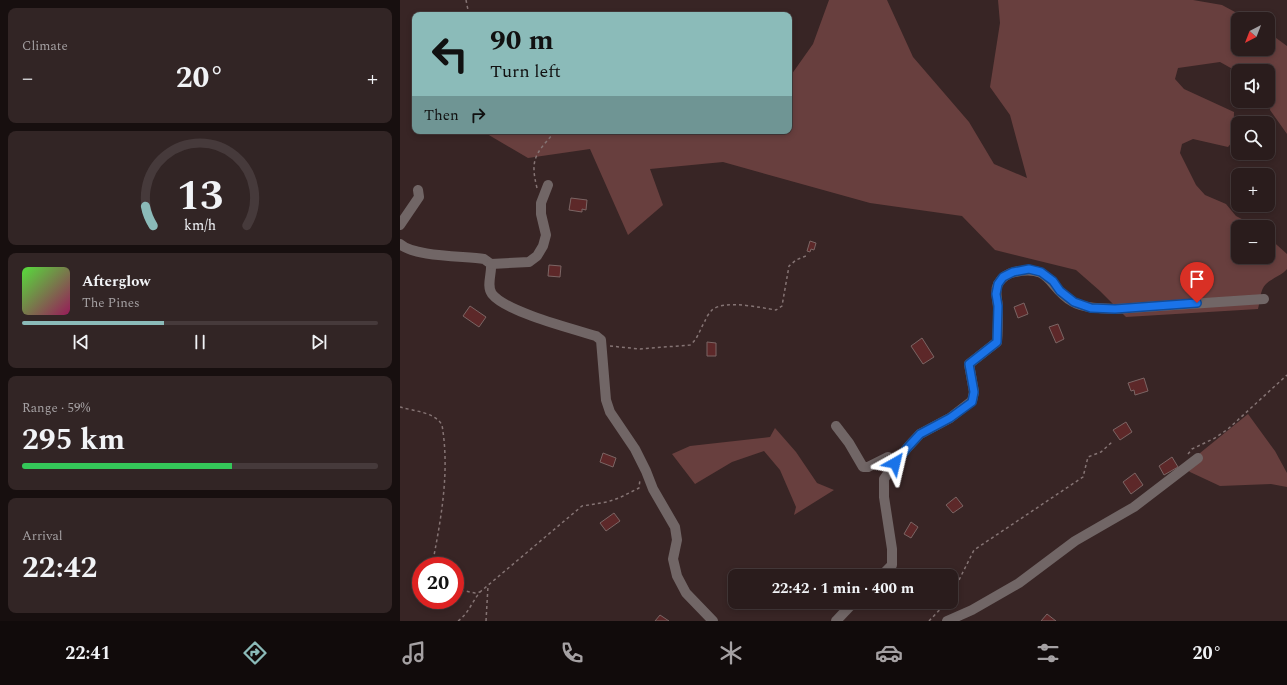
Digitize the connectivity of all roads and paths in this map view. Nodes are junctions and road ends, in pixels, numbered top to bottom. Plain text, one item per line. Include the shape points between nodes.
1 (466, 0) edge
2 (468, 12) edge
3 (553, 134) edge
4 (548, 185) dead end
5 (537, 188) dead end
6 (418, 190) dead end
7 (400, 226) edge
8 (400, 244) edge
9 (806, 256) dead end
10 (491, 264) junction
11 (1264, 300) dead end
12 (602, 348) junction
13 (1287, 375) edge
14 (400, 407) edge
15 (836, 426) dead end
16 (1112, 442) dead end
17 (1198, 458) dead end
18 (895, 463) junction
19 (643, 466) junction
20 (1185, 466) junction
21 (433, 557) edge
22 (888, 569) edge
23 (958, 582) edge
24 (488, 586) junction
25 (464, 591) edge
26 (480, 592) junction
27 (847, 609) edge
28 (941, 609) edge
29 (458, 621) edge
30 (486, 621) edge
31 (713, 621) edge
32 (836, 621) edge
33 (930, 621) edge
34 (947, 621) edge

1 - 2 path
3 - 5 path via 537,154 533,164
4 - 10 street via 541,203 546,235 537,256 529,262
6 - 7 street via 419,198
8 - 10 street via 412,250 484,259
9 - 12 path via 788,266 782,306 776,310 724,305 712,310 695,341 690,344 640,349 608,346
10 - 12 street via 489,282 492,294 502,302 551,323 596,336 601,340
11 - 18 street via 1115,309 1091,308 1074,302 1041,272 1029,269 1013,272 1003,277 998,284 997,342 969,364 974,392 972,402 950,418 920,434
12 - 19 street via 606,400 610,412 629,438
13 - 20 path via 1228,429 1192,449
14 - 21 path via 433,416 442,425 446,459
15 - 18 street via 863,467 888,457 894,459
16 - 23 path via 1101,452 1088,457 1083,477 974,550
17 - 20 street
18 - 22 street via 884,479 884,497 892,549 892,565
19 - 24 path via 639,488 619,498 582,506
19 - 31 street via 675,527 673,559 677,576 686,592
20 - 34 street via 1134,507 1075,541 1019,583
24 - 26 path
24 - 30 path
25 - 26 path
26 - 29 path via 466,614
27 - 32 street
28 - 33 path

